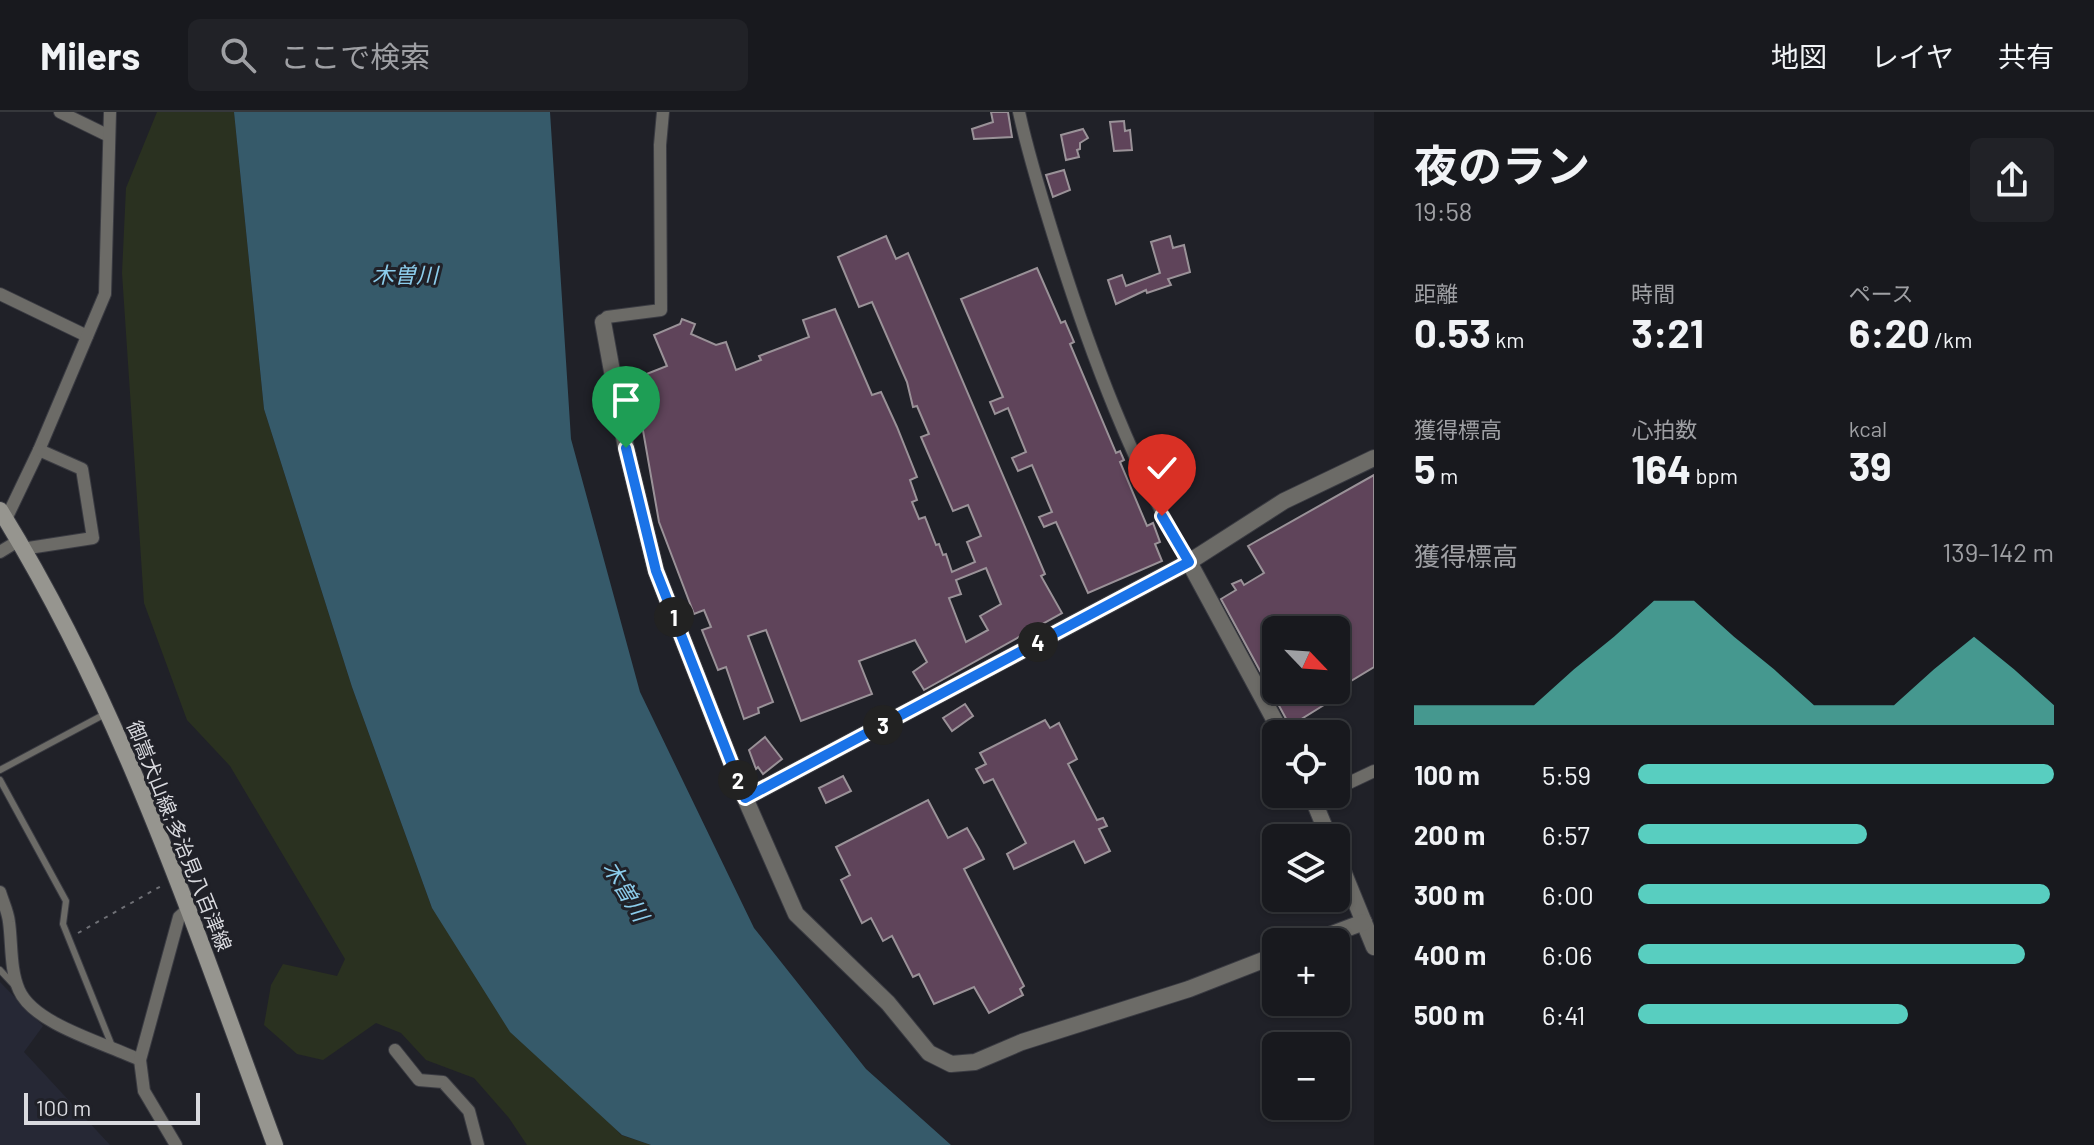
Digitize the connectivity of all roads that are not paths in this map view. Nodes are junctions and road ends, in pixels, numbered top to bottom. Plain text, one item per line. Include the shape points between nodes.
1 (60, 112) edge
2 (110, 112) edge
3 (663, 112) edge
4 (1019, 112) edge
5 (109, 136) junction
6 (0, 294) edge
7 (603, 322) joint
8 (87, 336) junction
9 (39, 450) junction
10 (1374, 458) edge
11 (3, 514) edge
12 (20, 545) junction
13 (0, 552) edge
14 (1189, 562) junction
15 (108, 712) junction
16 (1274, 720) edge
17 (0, 770) edge
18 (1374, 771) edge
19 (0, 780) edge
20 (1350, 782) edge
21 (745, 798) junction
22 (1350, 888) edge
23 (0, 892) edge
24 (188, 909) junction
25 (1364, 922) junction
26 (1348, 928) edge
27 (1374, 947) edge
28 (1262, 960) edge
29 (0, 970) edge
30 (18, 989) junction
31 (112, 1046) junction
32 (395, 1050) dead end
33 (140, 1060) junction
34 (176, 1145) edge
35 (275, 1145) edge
36 (478, 1145) edge

1 - 5 street
2 - 5 street
3 - 7 street via 661,310 607,317
4 - 14 street via 1031,169 1081,323 1162,516
5 - 8 street via 105,294
6 - 8 street
7 - 21 street via 656,571
8 - 9 street
9 - 11 street
9 - 12 street via 82,469 93,538
10 - 14 street via 1284,501
11 - 12 main road, 御嵩犬山線;多治見八百津線
12 - 13 street
12 - 15 main road, 御嵩犬山線;多治見八百津線
14 - 16 street
14 - 21 street
15 - 17 lane
15 - 24 main road, 御嵩犬山線;多治見八百津線
18 - 20 street
19 - 31 lane via 66,901 63,924
21 - 28 street via 796,914 888,1003 929,1053 951,1064 975,1062
22 - 25 street
23 - 30 street via 9,918
24 - 33 street via 179,917
24 - 35 main road, 御嵩犬山線;多治見八百津線
25 - 26 street
25 - 27 street
29 - 30 lane
30 - 31 street via 36,1010 83,1038
31 - 33 street
32 - 36 street via 419,1080 443,1082 469,1111
33 - 34 street via 144,1091

